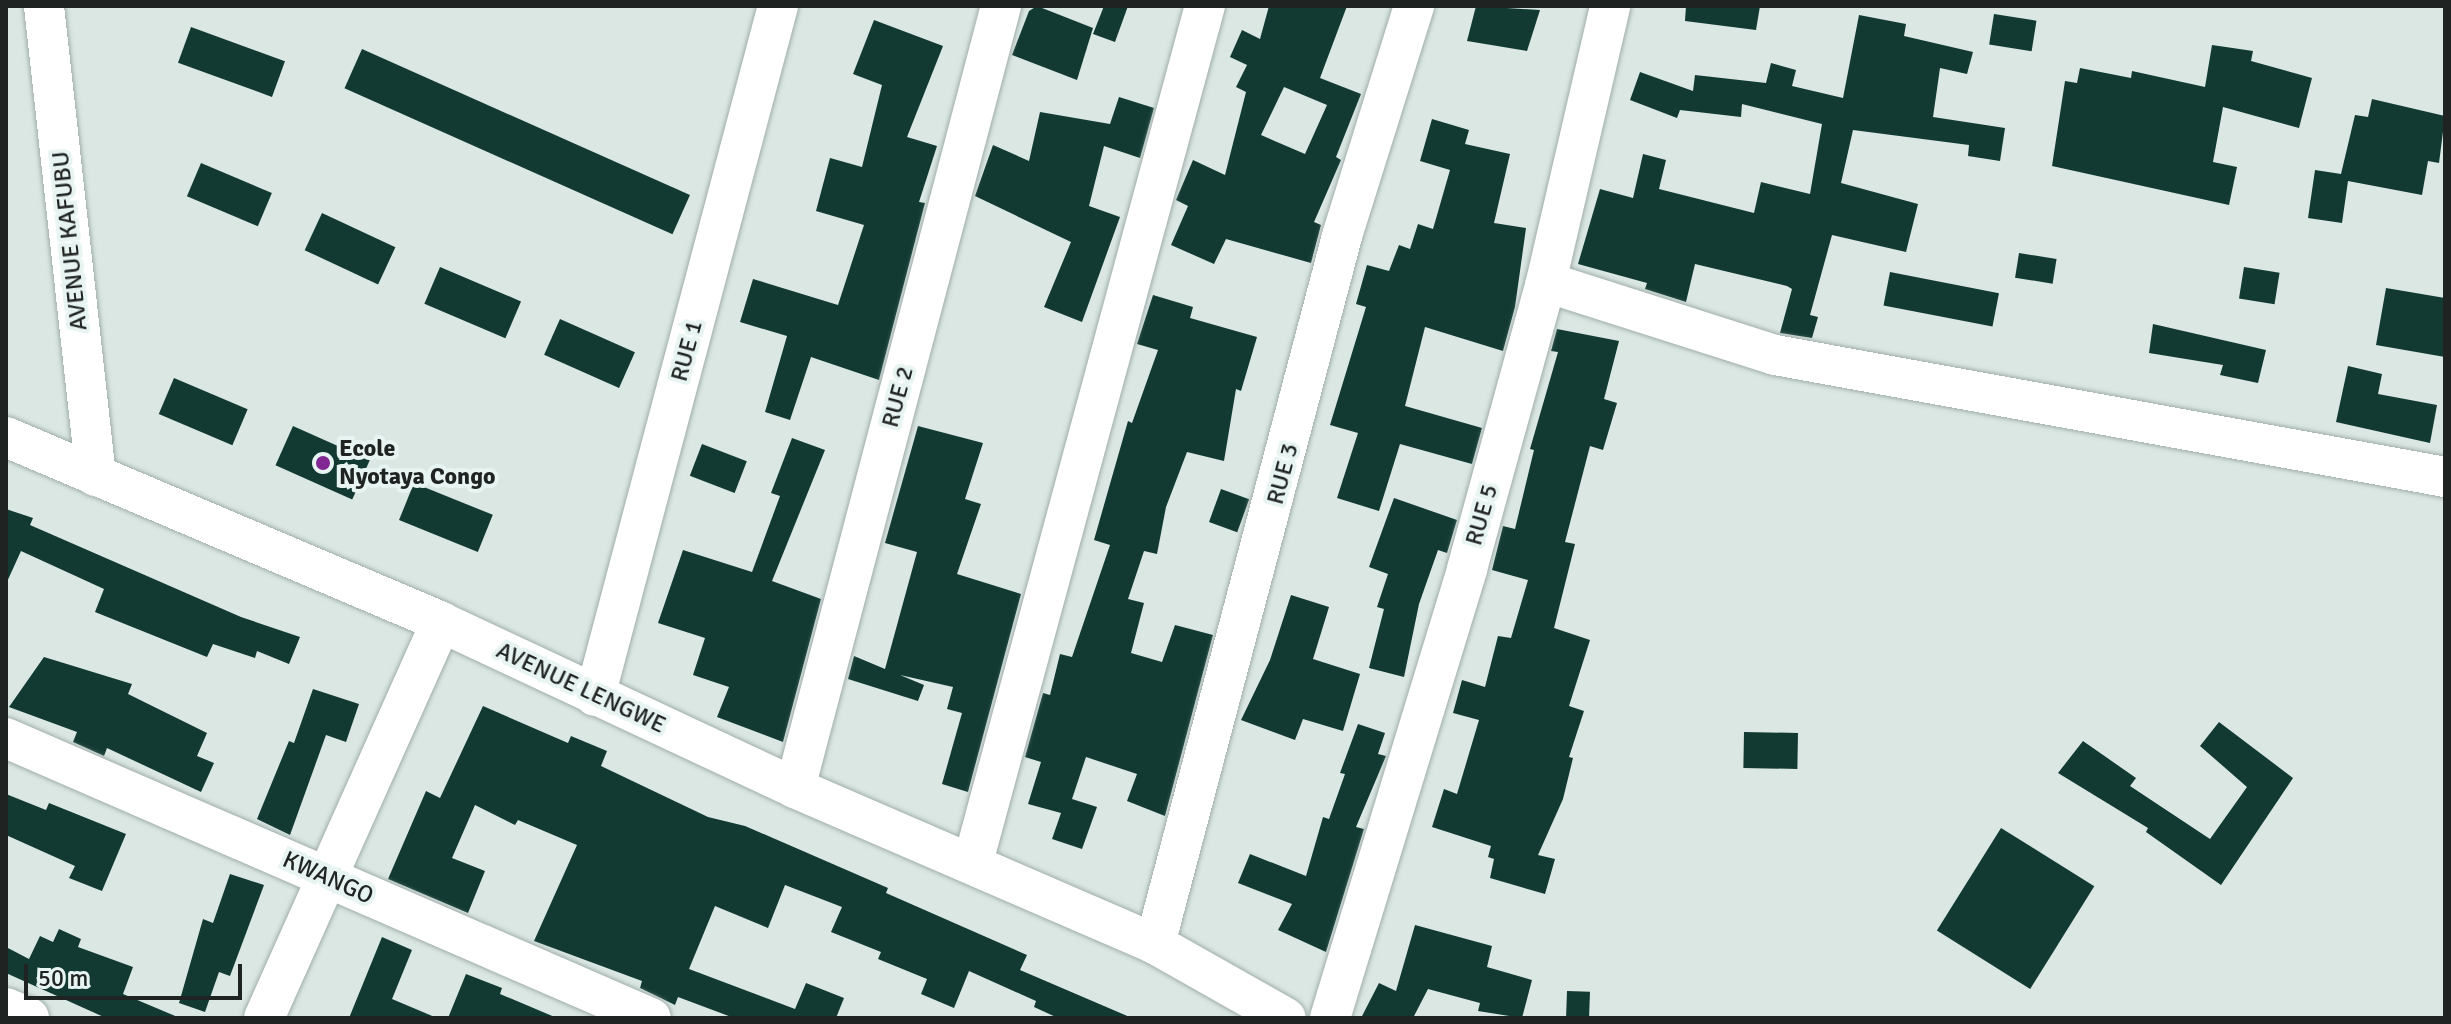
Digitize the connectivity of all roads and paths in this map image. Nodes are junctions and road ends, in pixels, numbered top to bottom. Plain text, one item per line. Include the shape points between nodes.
1 (778, 6) edge
2 (1001, 6) edge
3 (1205, 6) edge
4 (1414, 6) edge
5 (1610, 6) edge
6 (41, 8) edge
7 (1546, 282) junction
8 (6, 437) edge
9 (96, 476) junction
10 (2445, 477) edge
11 (441, 622) junction
12 (595, 696) junction
13 (6, 738) edge
14 (795, 788) junction
15 (973, 862) junction
16 (324, 876) junction
17 (1155, 944) junction
18 (6, 1008) edge
19 (29, 1018) edge
20 (264, 1018) edge
21 (651, 1018) edge
22 (1286, 1018) edge
23 (1330, 1018) edge

1 - 12 street, RUE 1
2 - 14 street, RUE 2
3 - 15 street
4 - 17 street, RUE 3 via 1342,236
5 - 7 street, RUE 5
6 - 9 street, AVENUE KAFUBU
7 - 10 street via 1775,355
7 - 23 street, RUE 5 via 1467,569
8 - 9 street, AVENUE LENGWE
9 - 11 street, AVENUE LENGWE
11 - 12 street, AVENUE LENGWE
11 - 16 street
12 - 14 street, AVENUE LENGWE
13 - 16 street, KWANGO
14 - 15 street, AVENUE LENGWE
15 - 17 street, AVENUE LENGWE
16 - 20 street
16 - 21 street, KWANGO
17 - 22 street, AVENUE LENGWE
18 - 19 street

